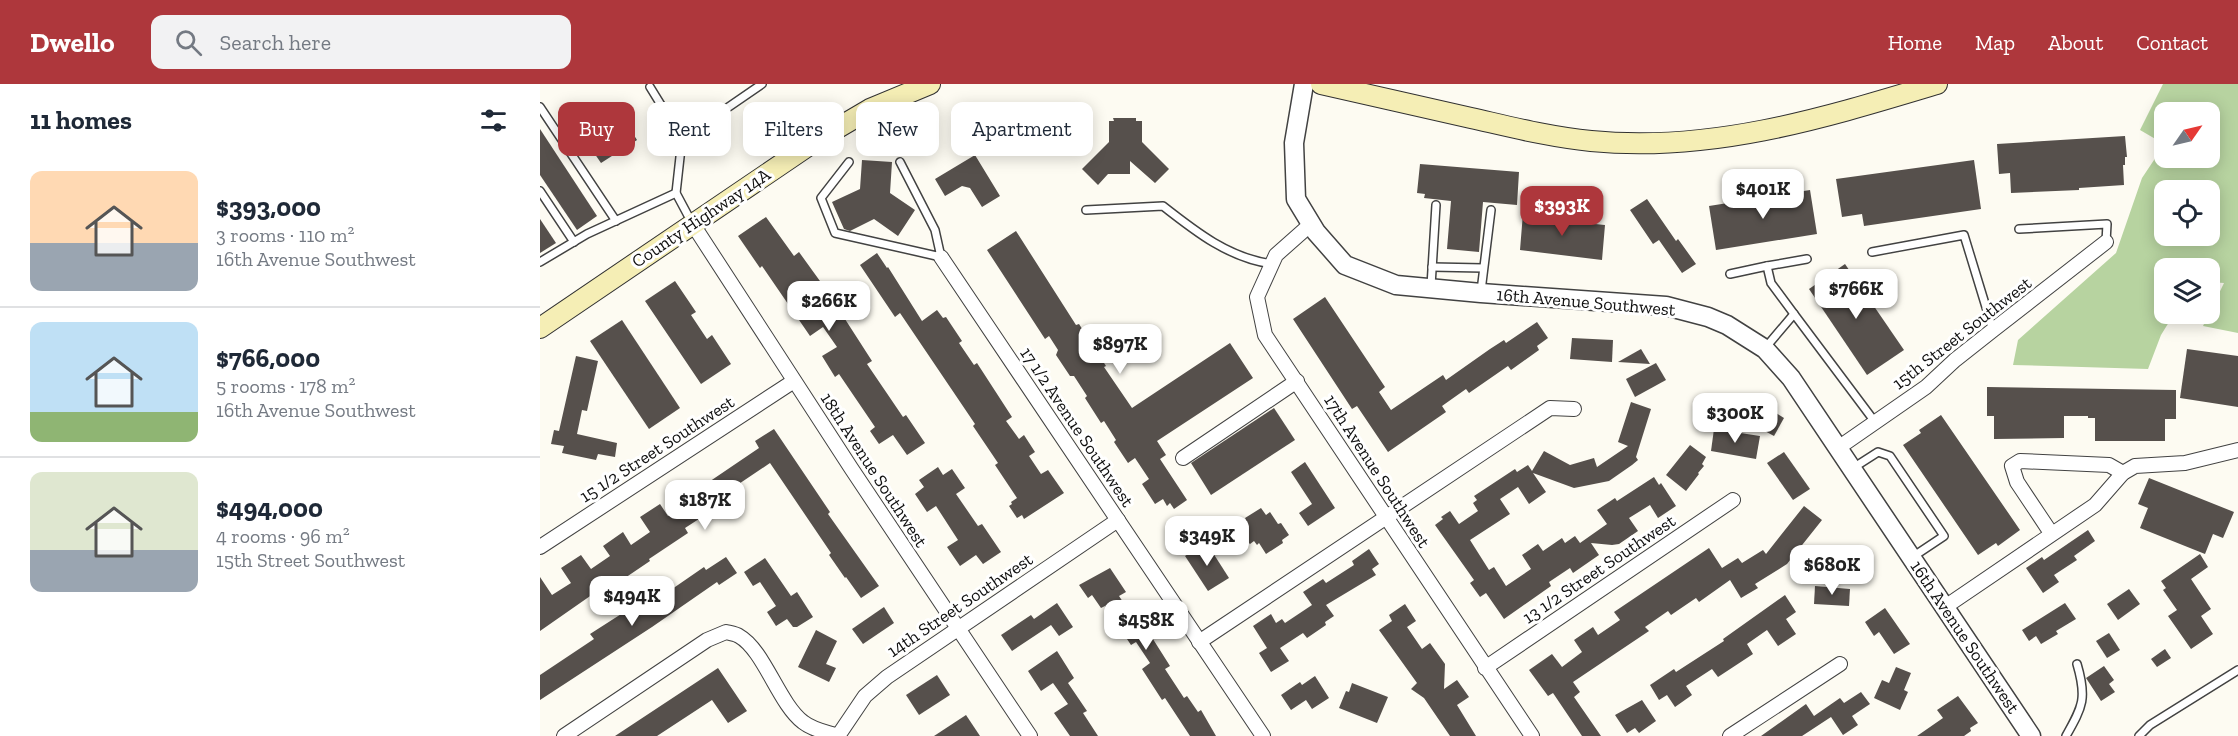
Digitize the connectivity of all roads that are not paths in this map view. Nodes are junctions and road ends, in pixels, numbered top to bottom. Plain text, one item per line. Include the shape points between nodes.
1 (762, 84) edge
2 (930, 84) edge
3 (1304, 84) edge
4 (1321, 84) edge
5 (1937, 84) edge
6 (650, 87) dead end
7 (659, 102) edge
8 (731, 105) edge
9 (540, 107) edge
10 (680, 156) edge
11 (849, 162) dead end
12 (900, 162) dead end
13 (540, 191) edge
14 (676, 193) junction
15 (1436, 205) dead end
16 (1086, 210) dead end
17 (1491, 210) dead end
18 (616, 221) junction
19 (692, 223) junction
20 (1311, 224) junction
21 (2019, 229) dead end
22 (574, 242) junction
23 (2106, 242) joint
24 (1872, 252) dead end
25 (941, 257) junction
26 (1807, 259) dead end
27 (540, 262) edge
28 (1272, 264) junction
29 (1767, 266) junction
30 (1432, 267) junction
31 (1483, 268) junction
32 (1730, 274) dead end
33 (1431, 289) junction
34 (1481, 293) junction
35 (1794, 314) junction
36 (540, 328) edge
37 (1993, 330) junction
38 (1765, 349) junction
39 (794, 381) junction
40 (1296, 381) junction
41 (1574, 409) dead end
42 (1875, 422) junction
43 (1838, 448) junction
44 (2238, 450) edge
45 (1183, 458) dead end
46 (1852, 468) junction
47 (2123, 473) junction
48 (1733, 500) dead end
49 (1386, 518) junction
50 (1118, 520) junction
51 (2051, 533) junction
52 (540, 547) edge
53 (1911, 558) junction
54 (1945, 607) junction
55 (958, 628) junction
56 (1199, 642) junction
57 (1840, 664) dead end
58 (2077, 664) dead end
59 (1485, 668) junction
60 (2238, 670) edge
61 (564, 736) edge
62 (838, 736) edge
63 (1030, 736) edge
64 (1263, 736) edge
65 (1532, 736) edge
66 (1730, 736) edge
67 (2031, 736) edge
68 (2066, 736) edge
69 (2139, 736) edge

1 - 8 lane
2 - 19 main road, County Highway 14A via 870,109
3 - 20 street, 16th Avenue Southwest via 1294,143 1296,199
4 - 5 main road via 1540,134 1592,142 1663,143 1731,138 1815,120
6 - 7 lane
9 - 18 lane
10 - 14 lane
11 - 25 lane via 821,198 835,233
12 - 25 lane via 935,230
13 - 22 lane
14 - 18 lane
14 - 19 lane
15 - 30 lane
16 - 28 lane via 1163,206 1208,241 1251,261
17 - 31 lane
18 - 22 lane
19 - 36 main road, County Highway 14A
19 - 39 street, 18th Avenue Southwest
20 - 28 street, 17th Avenue Southwest via 1276,255
20 - 33 street, 16th Avenue Southwest via 1345,265 1396,285
21 - 23 lane via 2106,224
22 - 27 lane
23 - 37 street, 15th Street Southwest
24 - 37 lane via 1964,235
25 - 50 street, 17 1/2 Avenue Southwest
26 - 29 lane
28 - 40 street, 17th Avenue Southwest via 1257,297 1265,335
29 - 32 lane
29 - 35 lane via 1771,283
30 - 31 lane
30 - 33 lane
31 - 34 lane
33 - 34 street, 16th Avenue Southwest
34 - 38 street, 16th Avenue Southwest via 1666,306 1708,316
35 - 38 lane
35 - 42 lane
37 - 42 street, 15th Street Southwest via 1926,387
38 - 43 street, 16th Avenue Southwest via 1791,378
39 - 52 street, 15 1/2 Street Southwest
39 - 55 street, 18th Avenue Southwest
40 - 45 street
40 - 49 street, 17th Avenue Southwest
41 - 49 street via 1550,408
42 - 43 street, 15th Street Southwest
43 - 46 street, 16th Avenue Southwest
44 - 47 street via 2185,463 2135,466
46 - 53 street, 16th Avenue Southwest
46 - 53 lane via 1878,452 1890,456 1944,536
47 - 51 street via 2095,505
47 - 51 street via 2109,465 2020,461 2012,466 2017,482
48 - 59 street, 13 1/2 Street Southwest
49 - 56 street
49 - 59 street, 17th Avenue Southwest
50 - 55 street, 14th Street Southwest
50 - 56 street, 17 1/2 Avenue Southwest
51 - 54 street
53 - 54 street, 16th Avenue Southwest
54 - 67 street, 16th Avenue Southwest
55 - 62 street, 14th Street Southwest via 864,696
55 - 63 street, 18th Avenue Southwest
56 - 64 street, 17 1/2 Avenue Southwest
57 - 66 street
58 - 68 lane via 2083,686 2081,710
59 - 65 street, 17th Avenue Southwest
60 - 69 lane via 2150,725
61 - 62 street via 706,640 726,632 740,637 753,649 803,722

